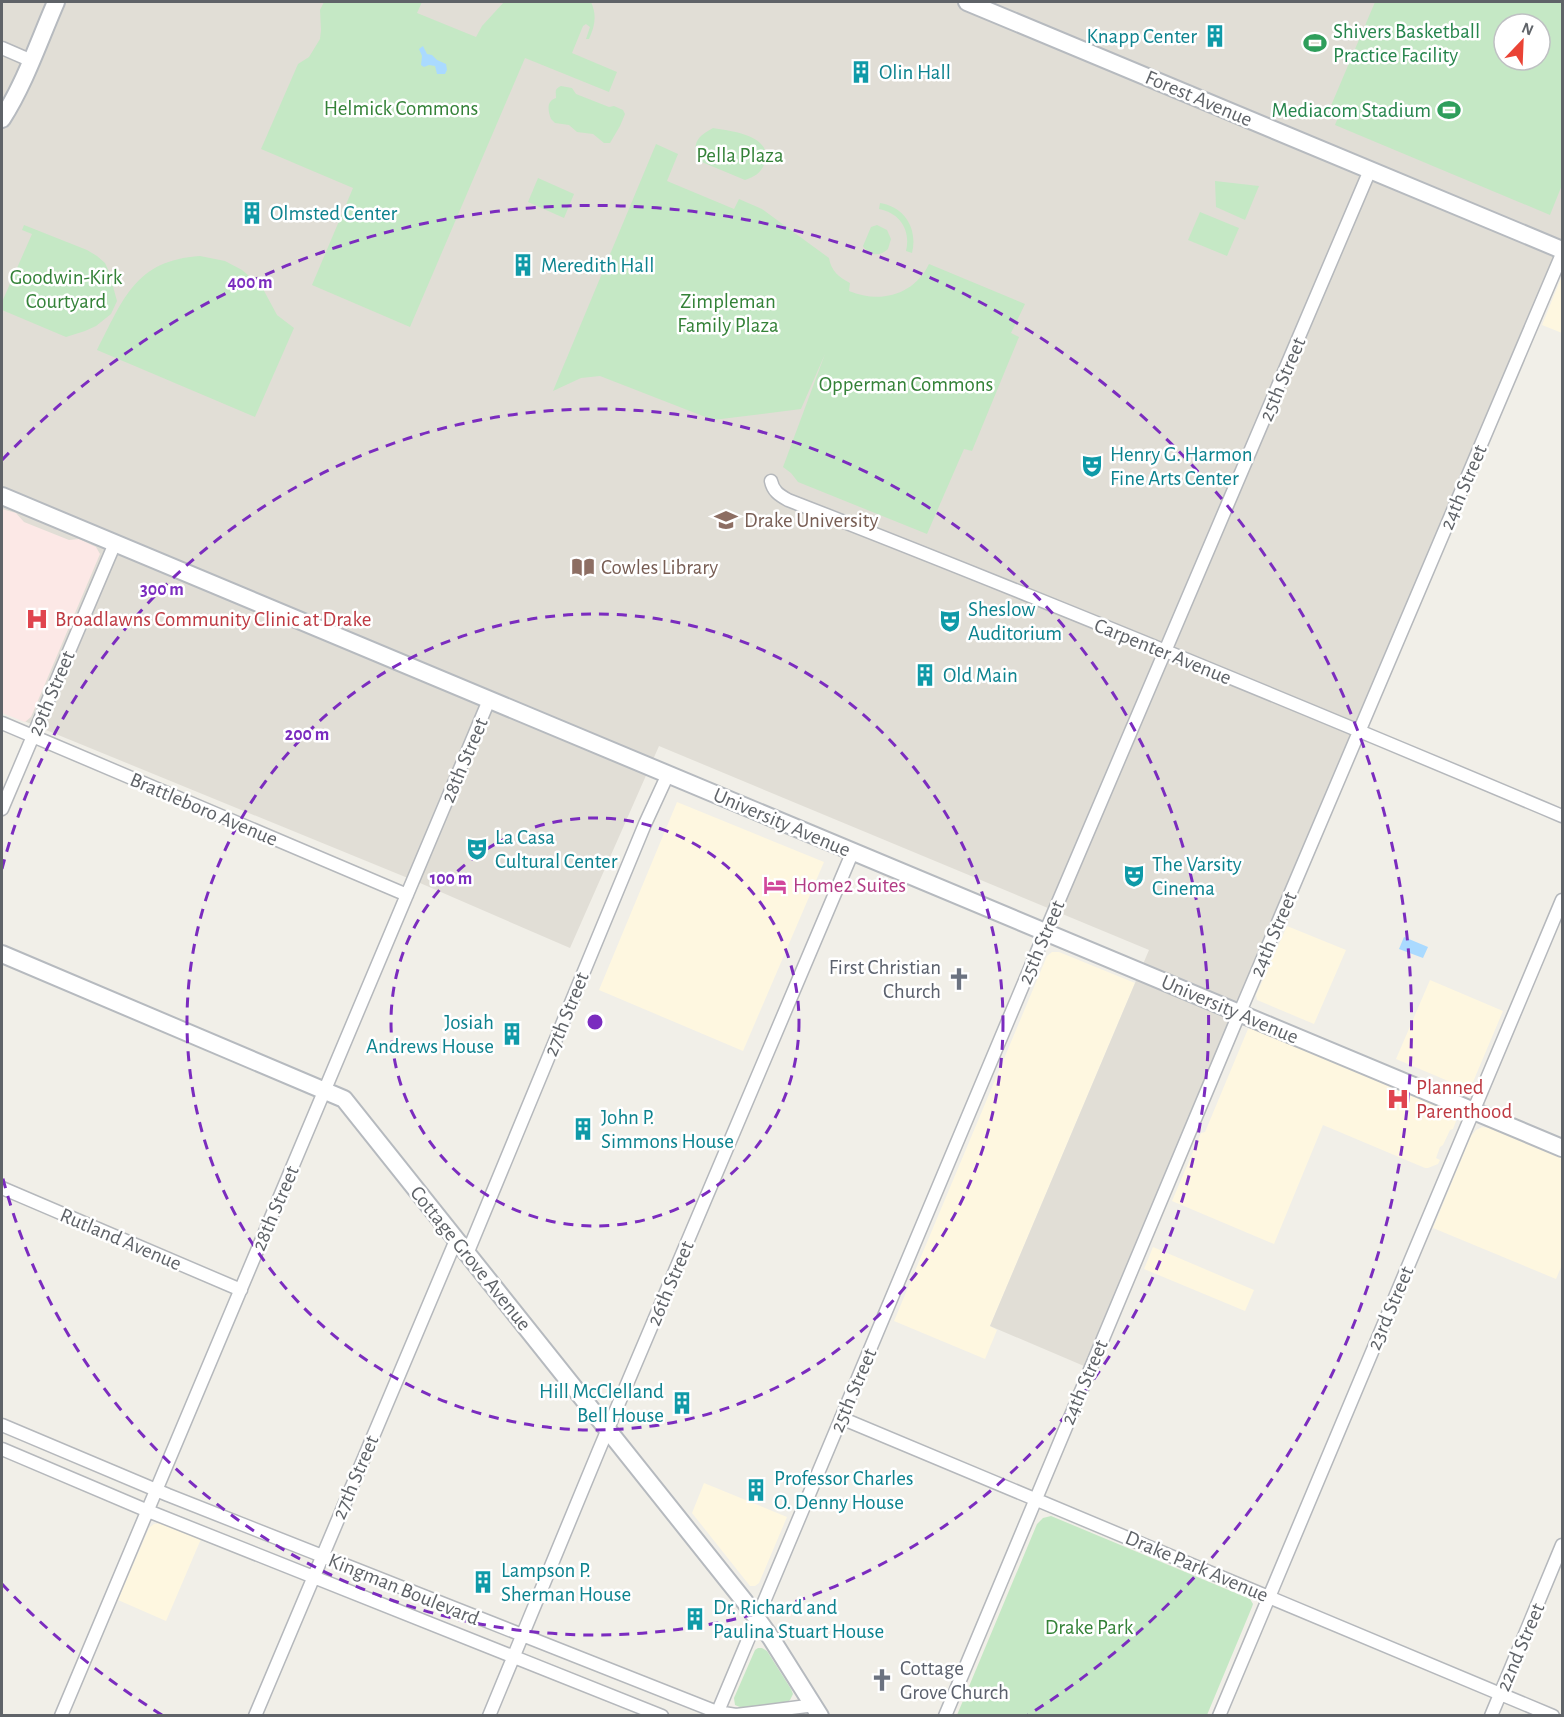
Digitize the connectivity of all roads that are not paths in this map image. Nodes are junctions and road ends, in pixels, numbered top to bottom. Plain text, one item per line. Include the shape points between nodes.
1 (56, 2) edge
2 (967, 2) edge
3 (2, 48) edge
4 (32, 61) junction
5 (2, 119) edge
6 (1370, 170) junction
7 (1563, 252) edge
8 (771, 481) dead end
9 (2, 496) edge
10 (115, 543) junction
11 (1165, 652) junction
12 (489, 700) junction
13 (2, 723) edge
14 (1360, 730) junction
15 (33, 736) junction
16 (668, 774) junction
17 (2, 809) edge
18 (1563, 816) edge
19 (853, 852) junction
20 (407, 896) junction
21 (1563, 900) edge
22 (1045, 932) junction
23 (2, 954) edge
24 (1239, 1013) junction
25 (324, 1090) junction
26 (1473, 1110) junction
27 (1563, 1148) edge
28 (2, 1188) edge
29 (456, 1240) junction
30 (467, 1254) junction
31 (241, 1290) junction
32 (841, 1418) junction
33 (2, 1425) edge
34 (608, 1430) junction
35 (2, 1449) edge
36 (156, 1490) junction
37 (1035, 1499) junction
38 (148, 1511) junction
39 (1563, 1545) edge
40 (322, 1556) junction
41 (313, 1577) junction
42 (1269, 1596) junction
43 (757, 1618) junction
44 (522, 1635) junction
45 (513, 1657) junction
46 (1500, 1693) junction
47 (818, 1711) edge
48 (717, 1714) edge
49 (61, 1716) edge
50 (255, 1716) edge
51 (489, 1716) edge
52 (662, 1716) edge
53 (945, 1716) edge
54 (1219, 1716) edge
55 (1491, 1716) edge
56 (1553, 1716) edge

1 - 4 main road
2 - 6 main road, Forest Avenue
3 - 4 street
4 - 5 main road
6 - 7 main road, Forest Avenue
6 - 11 street, 25th Street
7 - 14 street, 24th Street
8 - 11 street, Carpenter Avenue via 772,489 781,497
9 - 10 main road, University Avenue
10 - 12 main road, University Avenue
10 - 15 street, 29th Street
11 - 14 street, Carpenter Avenue
11 - 22 street, 25th Street
12 - 16 main road, University Avenue
12 - 20 street, 28th Street
13 - 15 street, Brattleboro Avenue
14 - 18 street, Carpenter Avenue
14 - 24 street, 24th Street
15 - 17 street, 29th Street
15 - 20 street, Brattleboro Avenue
16 - 19 main road, University Avenue
16 - 30 street, 27th Street
19 - 22 main road, University Avenue
19 - 34 street, 26th Street
20 - 25 street, 28th Street
21 - 26 street, 23rd Street
22 - 24 main road, University Avenue
22 - 32 street, 25th Street
23 - 25 main road, Cottage Grove Avenue
24 - 26 main road, University Avenue
24 - 37 street, 24th Street
25 - 29 main road, Cottage Grove Avenue via 344,1099
25 - 31 street, 28th Street
26 - 27 main road, University Avenue
26 - 42 street, 23rd Street
28 - 31 street, Rutland Avenue
29 - 30 main road, Cottage Grove Avenue
29 - 40 street, 27th Street
30 - 34 main road, Cottage Grove Avenue
31 - 36 street, 28th Street
32 - 37 street, Drake Park Avenue
32 - 43 street, 25th Street
33 - 36 street, Kingman Boulevard
34 - 43 main road, Cottage Grove Avenue
34 - 44 street, 26th Street
35 - 38 street, Kingman Boulevard
36 - 38 street, 28th Street
36 - 40 street, Kingman Boulevard
37 - 42 street, Drake Park Avenue
37 - 53 street, 24th Street
38 - 41 street, Kingman Boulevard
38 - 49 street, 28th Street
39 - 46 street, 22nd Street
40 - 41 street, 27th Street
40 - 44 street, Kingman Boulevard
41 - 45 street, Kingman Boulevard
41 - 50 street, 27th Street
42 - 46 street, Drake Park Avenue
42 - 54 street, 23rd Street
43 - 47 main road, Cottage Grove Avenue
43 - 48 street, 25th Street
44 - 45 street, 26th Street
44 - 48 street, Kingman Boulevard
45 - 51 street, 26th Street
45 - 52 street, Kingman Boulevard
46 - 55 street, 22nd Street
46 - 56 street, Drake Park Avenue
47 - 48 street, Kingman Boulevard

